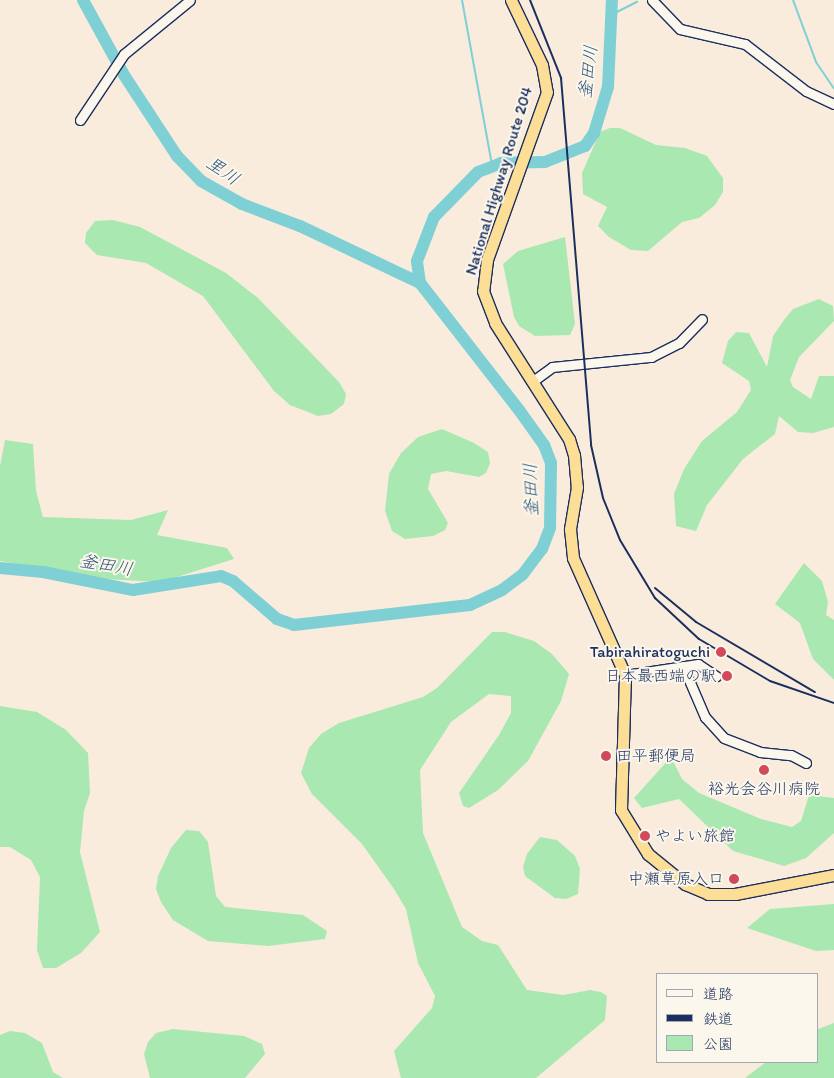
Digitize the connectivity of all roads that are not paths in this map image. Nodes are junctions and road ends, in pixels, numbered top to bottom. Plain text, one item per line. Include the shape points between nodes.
1 (190, 0) edge
2 (511, 0) edge
3 (652, 0) edge
4 (834, 104) edge
5 (80, 120) dead end
6 (702, 319) dead end
7 (533, 381) junction
8 (683, 666) junction
9 (625, 675) junction
10 (716, 676) dead end
11 (806, 763) dead end
12 (834, 875) edge

1 - 5 street via 124,54
2 - 7 highway, National Highway Route 204 via 542,65 547,92 488,260 483,292 494,323
3 - 4 street via 680,29 746,44 806,91
6 - 7 street via 679,343 651,357 552,367
7 - 9 highway, National Highway Route 204 via 572,447 577,486 570,529 574,558
8 - 9 street
8 - 10 street via 698,664
8 - 11 street via 704,717 724,738 760,752 791,755
9 - 12 highway, National Highway Route 204 via 621,810 648,854 685,884 708,894 735,894

